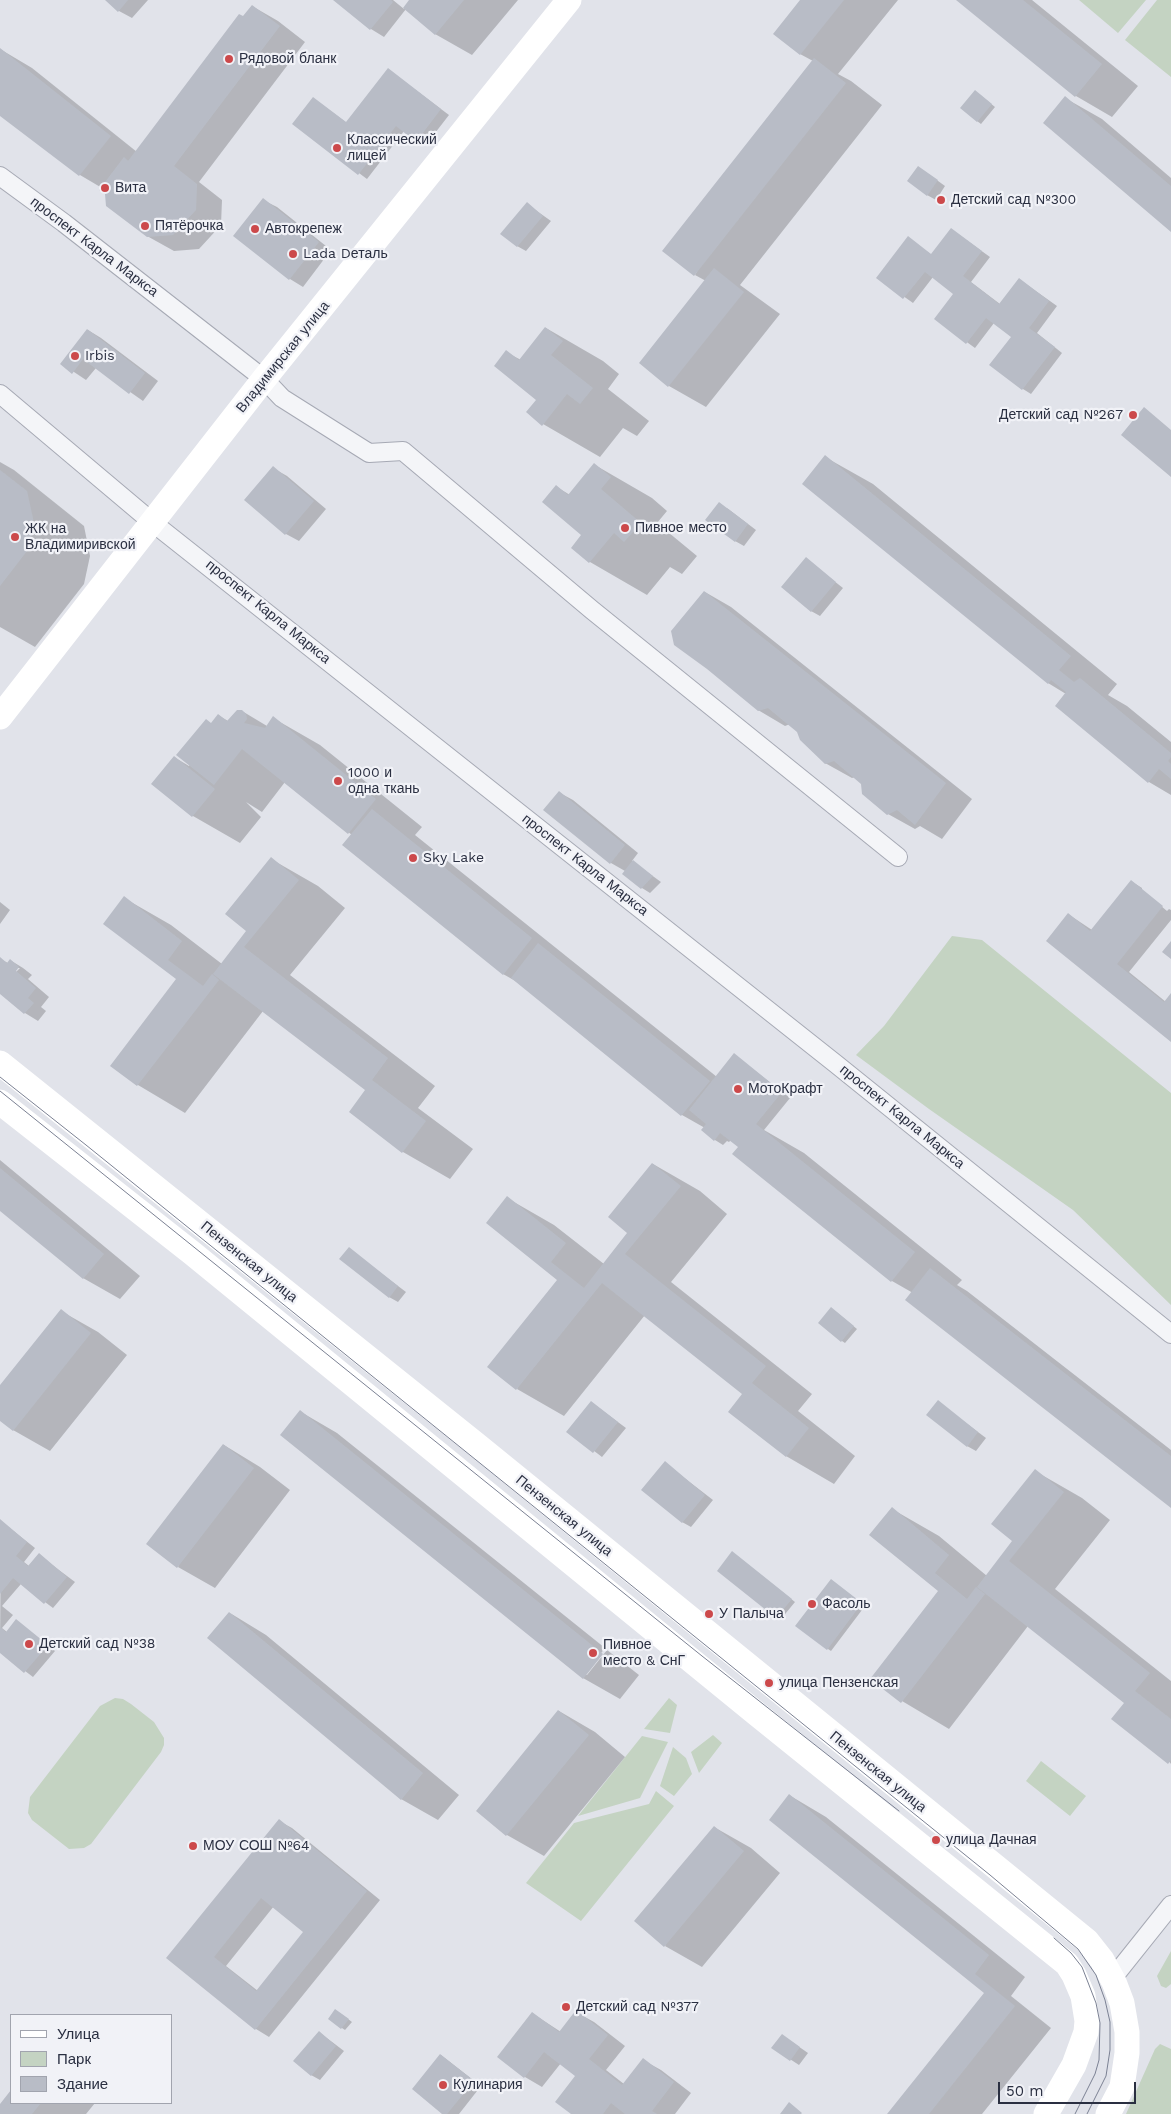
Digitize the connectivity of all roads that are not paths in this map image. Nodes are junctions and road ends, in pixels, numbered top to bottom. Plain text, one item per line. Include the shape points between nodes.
1 (570, 0) edge
2 (0, 176) edge
3 (264, 379) junction
4 (0, 394) edge
5 (152, 522) junction
6 (0, 717) edge
7 (898, 857) dead end
8 (0, 1064) edge
9 (0, 1102) edge
10 (1171, 1334) edge
11 (1171, 1905) edge
12 (1115, 1985) junction
13 (1085, 2008) junction
14 (1046, 2114) edge
15 (1108, 2114) edge

1 - 3 main road, Владимирская улица
2 - 3 street, проспект Карла Маркса
3 - 5 main road, Владимирская улица
3 - 7 street, проспект Карла Маркса via 282,398 369,453 403,451 592,610
4 - 5 street, проспект Карла Маркса
5 - 6 main road, Владимирская улица
5 - 10 street, проспект Карла Маркса
8 - 12 main road, Пензенская улица via 486,1452 1087,1941
9 - 13 main road, Пензенская улица via 192,1253 734,1696 1058,1955 1074,1975
11 - 12 street
12 - 13 main road
12 - 15 main road, Пензенская улица via 1127,2032 1126,2070 1122,2087
13 - 14 main road via 1086,2032 1081,2050

